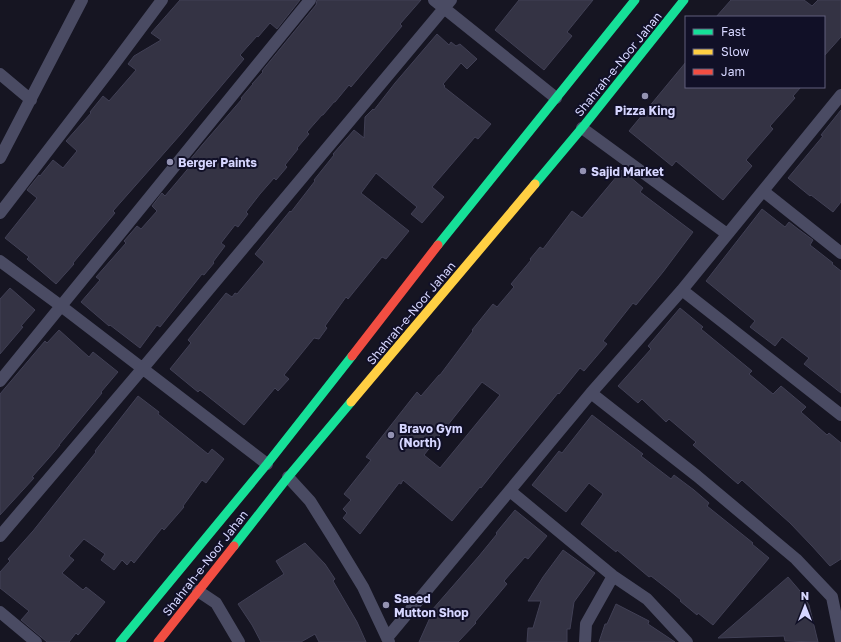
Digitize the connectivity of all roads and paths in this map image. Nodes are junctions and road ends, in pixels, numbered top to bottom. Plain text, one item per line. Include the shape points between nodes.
1 (162, 0) edge
2 (310, 0) edge
3 (434, 0) edge
4 (635, 0) edge
5 (684, 0) edge
6 (77, 2) edge
7 (448, 4) edge
8 (0, 74) edge
9 (841, 95) edge
10 (556, 98) junction
11 (31, 100) junction
12 (582, 128) junction
13 (0, 158) edge
14 (763, 191) junction
15 (0, 213) edge
16 (727, 234) junction
17 (841, 253) edge
18 (0, 261) edge
19 (682, 290) junction
20 (61, 306) junction
21 (143, 368) junction
22 (0, 381) edge
23 (591, 393) junction
24 (841, 415) edge
25 (267, 464) junction
26 (288, 478) junction
27 (510, 491) junction
28 (0, 536) edge
29 (613, 576) junction
30 (198, 591) junction
31 (0, 612) edge
32 (388, 640) edge
33 (841, 641) edge
34 (36, 642) edge
35 (120, 642) edge
36 (158, 642) edge
37 (239, 642) edge
38 (585, 642) edge
39 (687, 642) edge

1 - 15 street
2 - 20 street
3 - 7 street
4 - 10 main road, Shahrah-e-Noor Jahan
5 - 12 main road, Shahrah-e-Noor Jahan
6 - 11 street
7 - 10 street
7 - 21 street
8 - 11 street
9 - 14 street
10 - 25 main road, Shahrah-e-Noor Jahan
11 - 13 street
12 - 16 street
12 - 26 main road, Shahrah-e-Noor Jahan
14 - 16 street
14 - 17 street
16 - 19 street
18 - 20 street
19 - 23 street
19 - 24 street
20 - 21 street
20 - 22 street
21 - 25 street
21 - 28 street
23 - 27 street
23 - 33 street via 697,476 796,559 832,597
25 - 35 main road, Shahrah-e-Noor Jahan
26 - 30 main road, Shahrah-e-Noor Jahan
26 - 32 street via 310,501 332,536 363,587
27 - 29 street
27 - 32 street
29 - 38 street via 586,624
29 - 39 street via 647,599
30 - 36 main road, Shahrah-e-Noor Jahan
30 - 37 street via 216,603
31 - 34 street

